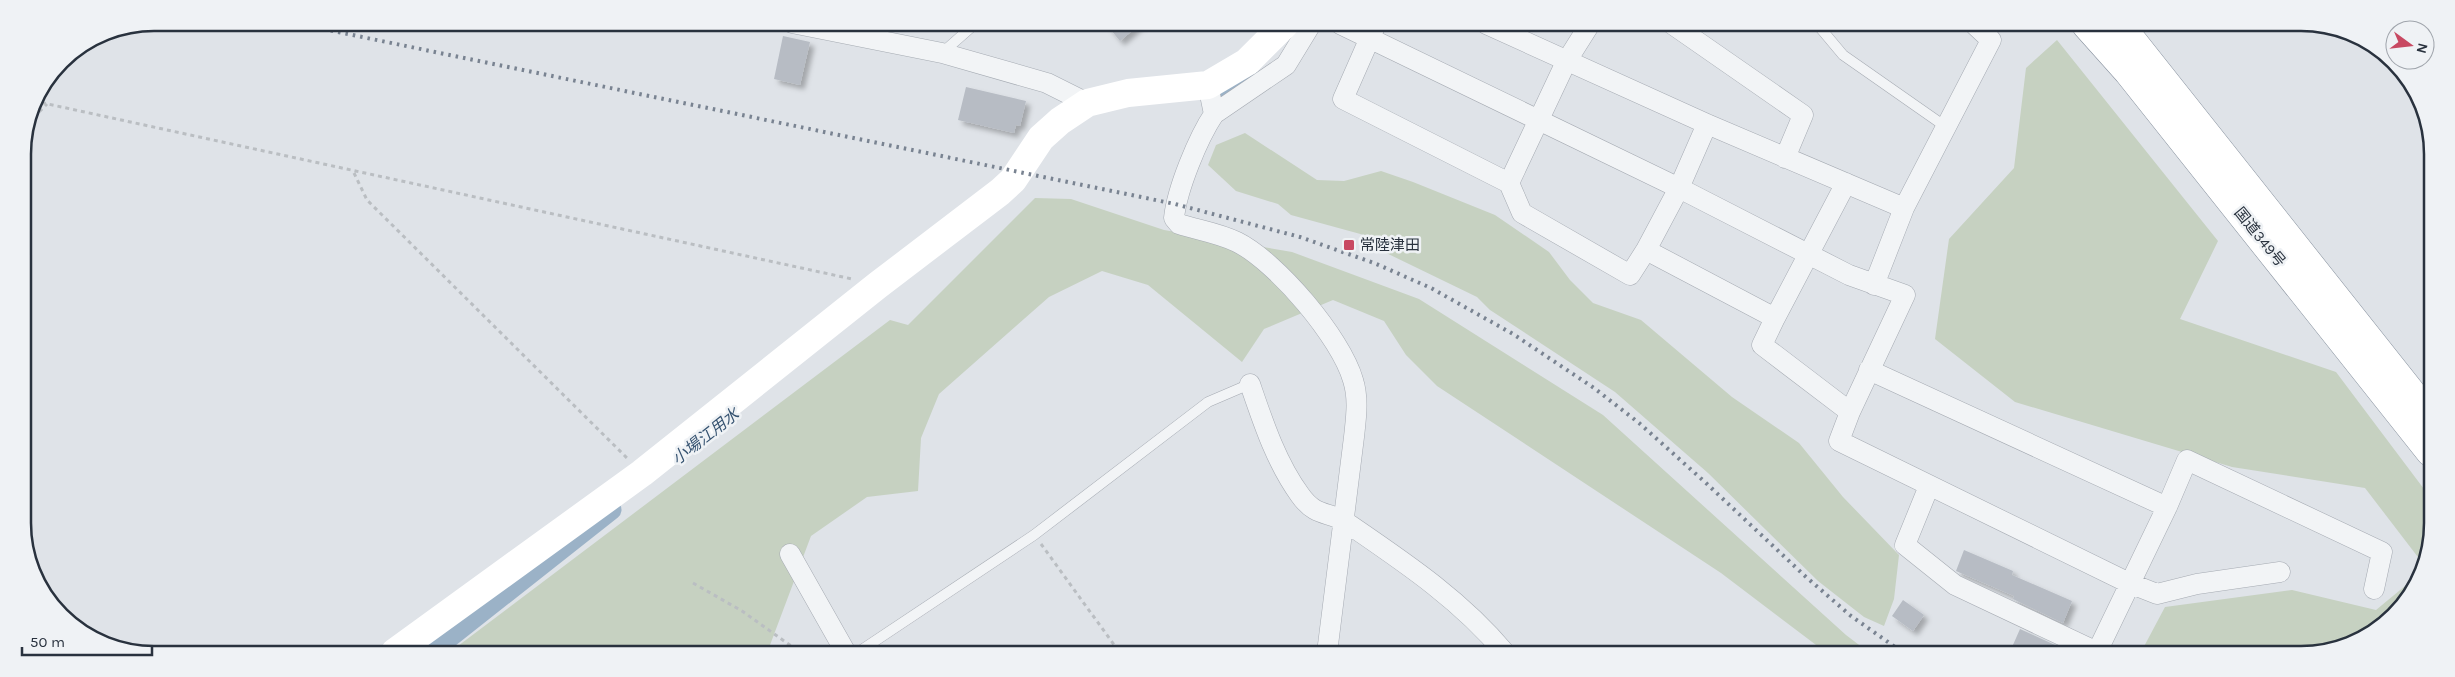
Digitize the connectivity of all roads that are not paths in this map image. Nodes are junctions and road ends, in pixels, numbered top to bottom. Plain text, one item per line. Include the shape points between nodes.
1 (1278, 31) edge
2 (1306, 31) edge
3 (1371, 31) edge
4 (1375, 31) edge
5 (1502, 31) edge
6 (1585, 31) edge
7 (1682, 31) edge
8 (1822, 31) edge
9 (1982, 31) edge
10 (2091, 31) edge
11 (2125, 31) edge
12 (835, 32) edge
13 (967, 32) edge
14 (942, 53) junction
15 (1566, 62) junction
16 (1208, 85) junction
17 (1087, 103) junction
18 (1214, 114) junction
19 (1538, 120) junction
20 (1707, 124) junction
21 (1946, 127) junction
22 (1785, 158) junction
23 (1509, 183) junction
24 (1846, 183) junction
25 (1679, 188) junction
26 (1904, 208) junction
27 (1646, 250) junction
28 (1809, 255) junction
29 (1874, 286) junction
30 (1775, 318) junction
31 (1869, 370) junction
32 (1250, 384) joint
33 (2424, 408) edge
34 (1850, 412) junction
35 (2424, 444) edge
36 (1929, 486) junction
37 (2167, 507) junction
38 (1344, 520) junction
39 (790, 554) dead end
40 (2280, 572) dead end
41 (2129, 584) junction
42 (2374, 589) dead end
43 (1328, 645) edge
44 (1498, 645) edge
45 (2082, 645) edge
46 (2100, 645) edge
47 (403, 646) edge
48 (842, 646) edge
49 (867, 646) edge

1 - 16 main road via 1247,62
2 - 18 street via 1286,65
3 - 23 street via 1343,99
4 - 19 street
5 - 15 street
6 - 15 street
7 - 22 street via 1803,115
8 - 21 lane via 1843,55
9 - 21 street via 1991,40
10 - 35 main road, 国道349号 via 2128,72
11 - 33 main road, 国道349号
12 - 14 street
13 - 14 lane
14 - 17 street via 1047,83
15 - 19 street
15 - 20 street
16 - 17 main road via 1128,93
16 - 18 street
17 - 47 main road via 1041,138 1013,180 1000,192 642,473
18 - 38 street via 1205,127 1180,190 1174,218 1179,224 1236,242 1268,263 1289,284 1346,359 1358,405
19 - 23 street
19 - 25 street
20 - 22 street
20 - 25 street
21 - 26 street
22 - 24 street
23 - 27 street via 1522,213 1630,275
24 - 26 street
24 - 28 street
25 - 27 street
25 - 28 street
26 - 29 street
27 - 30 street
28 - 29 street
28 - 30 street
29 - 31 street via 1905,295
30 - 34 street via 1762,345
31 - 34 street
31 - 37 street
32 - 38 street via 1269,438 1300,495 1317,512
32 - 49 lane via 1208,402 1034,535
34 - 36 street via 1839,441
36 - 41 street
36 - 45 street via 1905,545 1955,585
37 - 41 street
37 - 42 street via 2186,460 2382,552
38 - 43 street
38 - 44 street via 1423,575
39 - 48 street
40 - 41 street via 2197,584 2157,594
41 - 46 street

